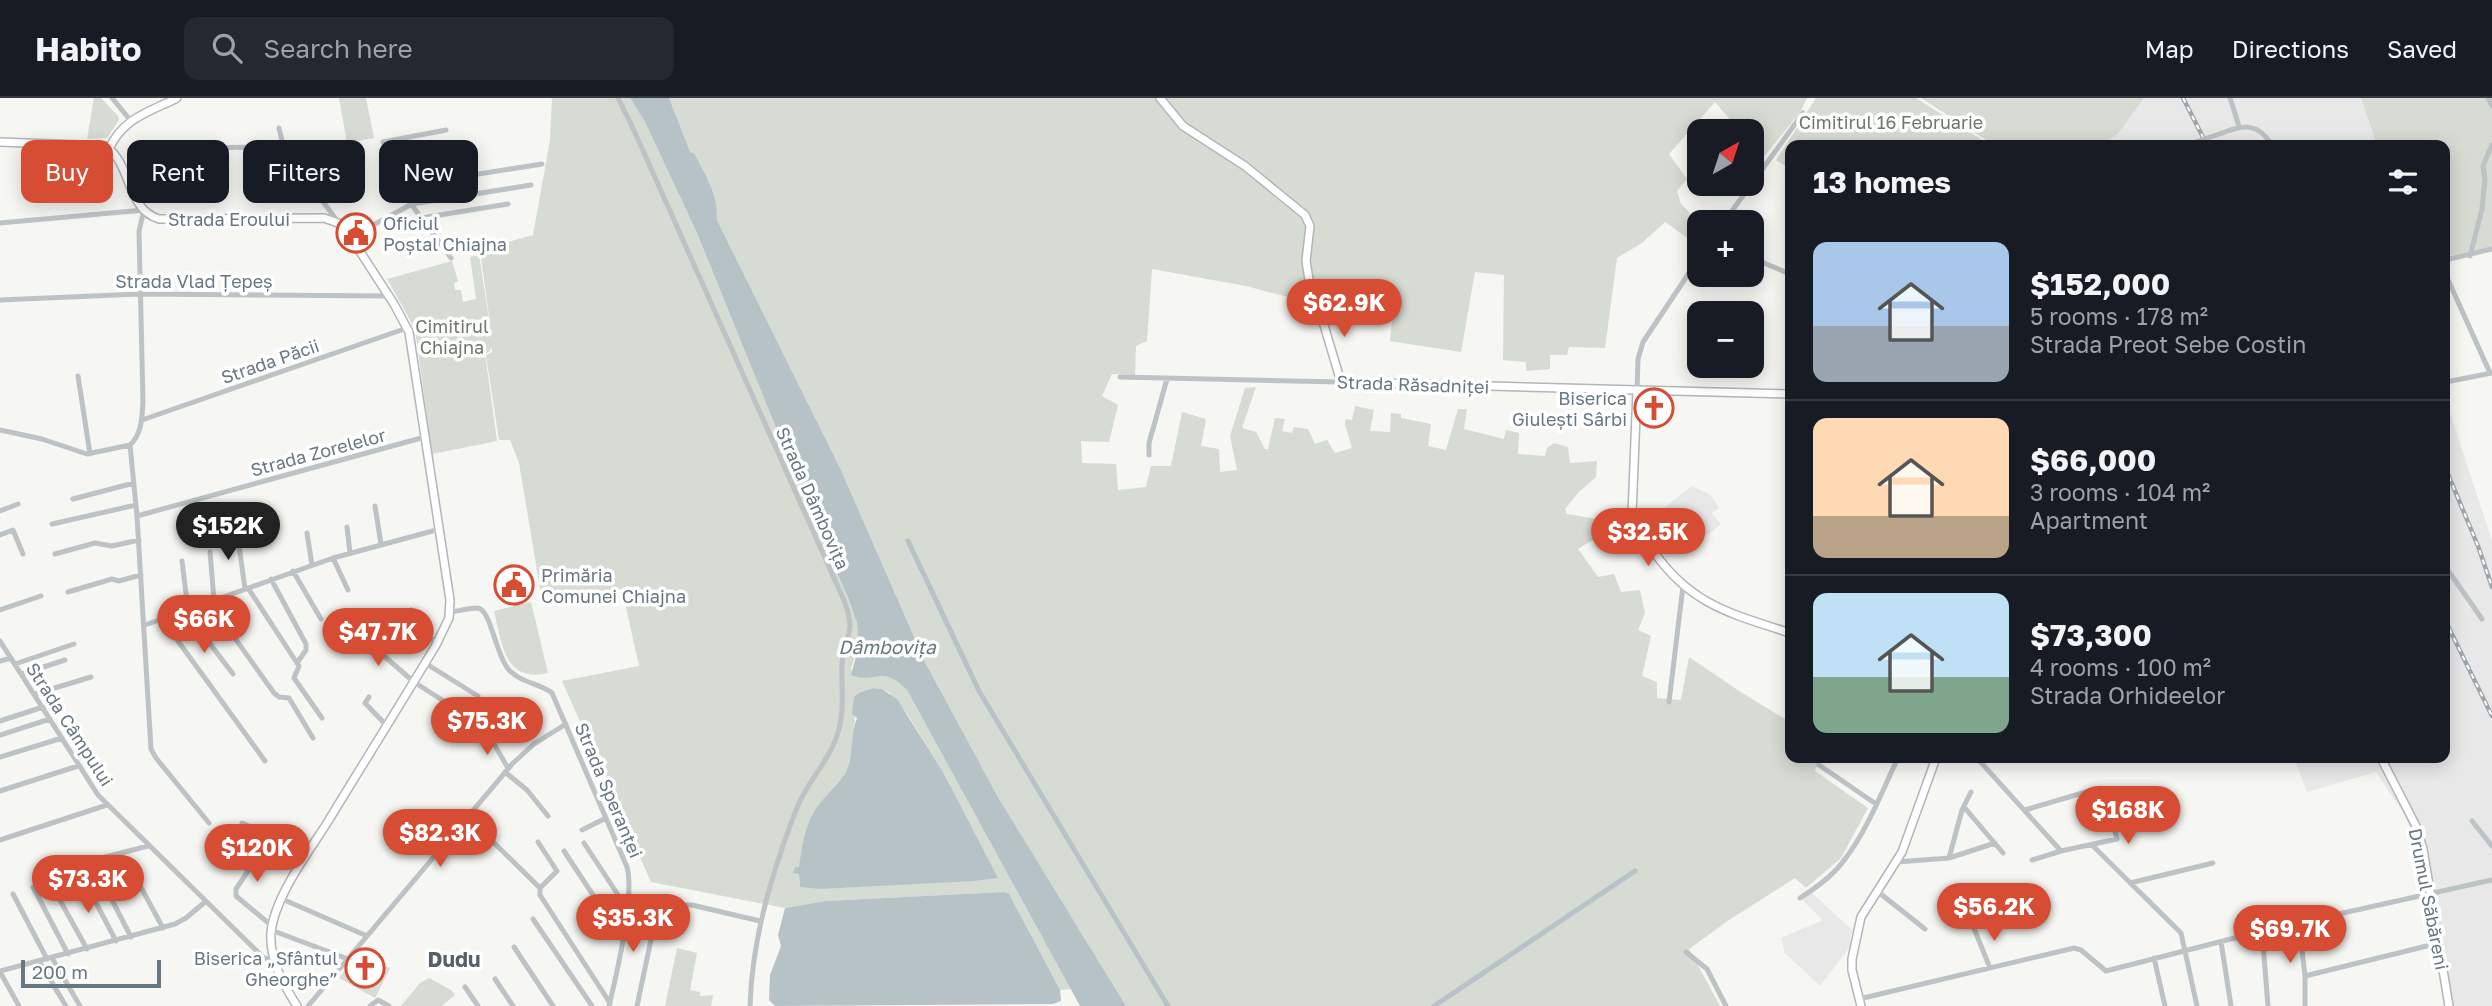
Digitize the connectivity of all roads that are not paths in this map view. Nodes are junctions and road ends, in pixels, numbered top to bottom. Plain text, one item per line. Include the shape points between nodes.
1 (112, 98) edge
2 (177, 98) edge
3 (618, 98) edge
4 (1160, 98) edge
5 (2230, 98) edge
6 (2488, 98) edge
7 (2492, 106) edge
8 (1803, 113) dead end
9 (131, 121) junction
10 (2239, 126) junction
11 (279, 128) dead end
12 (446, 130) dead end
13 (282, 140) edge
14 (394, 140) edge
15 (2202, 140) edge
16 (2267, 140) edge
17 (113, 141) edge
18 (0, 142) edge
19 (21, 143) edge
20 (2492, 145) edge
21 (113, 154) edge
22 (542, 164) dead end
23 (478, 174) edge
24 (127, 179) edge
25 (531, 185) dead end
26 (140, 203) edge
27 (323, 203) edge
28 (412, 204) junction
29 (508, 204) dead end
30 (144, 210) junction
31 (1733, 210) edge
32 (421, 218) junction
33 (0, 223) edge
34 (338, 223) junction
35 (351, 237) junction
36 (2492, 249) edge
37 (2470, 256) junction
38 (451, 258) dead end
39 (2450, 259) edge
40 (1764, 263) edge
41 (1785, 272) edge
42 (1687, 276) edge
43 (2450, 285) edge
44 (139, 294) junction
45 (389, 296) junction
46 (0, 300) edge
47 (407, 328) junction
48 (2491, 373) edge
49 (78, 376) dead end
50 (1120, 377) dead end
51 (1167, 379) junction
52 (2451, 381) dead end
53 (1341, 382) junction
54 (1636, 391) junction
55 (1785, 394) edge
56 (142, 420) junction
57 (0, 430) edge
58 (425, 437) junction
59 (130, 445) junction
60 (90, 454) junction
61 (1149, 455) dead end
62 (134, 484) junction
63 (73, 499) dead end
64 (18, 504) dead end
65 (136, 505) junction
66 (375, 506) dead end
67 (0, 511) edge
68 (137, 516) junction
69 (52, 524) dead end
70 (347, 527) dead end
71 (440, 529) junction
72 (237, 531) dead end
73 (307, 533) dead end
74 (0, 535) edge
75 (139, 540) junction
76 (381, 544) junction
77 (210, 552) dead end
78 (350, 553) junction
79 (23, 554) dead end
80 (55, 554) dead end
81 (332, 558) junction
82 (182, 561) dead end
83 (312, 565) junction
84 (293, 571) junction
85 (2450, 573) edge
86 (141, 575) junction
87 (271, 579) junction
88 (1683, 586) junction
89 (247, 589) junction
90 (348, 590) dead end
91 (68, 592) dead end
92 (41, 596) dead end
93 (212, 601) junction
94 (0, 610) edge
95 (187, 610) junction
96 (411, 610) dead end
97 (451, 612) junction
98 (162, 619) junction
99 (321, 619) dead end
100 (2482, 619) dead end
101 (145, 625) junction
102 (1785, 631) edge
103 (360, 635) dead end
104 (0, 641) edge
105 (74, 644) dead end
106 (436, 645) junction
107 (65, 660) dead end
108 (0, 661) edge
109 (13, 661) junction
110 (297, 663) junction
111 (425, 663) junction
112 (22, 674) junction
113 (233, 674) dead end
114 (91, 677) dead end
115 (414, 682) junction
116 (35, 694) junction
117 (478, 696) dead end
118 (369, 697) dead end
119 (1669, 702) dead end
120 (43, 707) junction
121 (453, 707) dead end
122 (322, 718) dead end
123 (50, 719) junction
124 (0, 721) edge
125 (566, 724) junction
126 (387, 726) junction
127 (487, 732) dead end
128 (0, 735) edge
129 (62, 738) junction
130 (313, 738) dead end
131 (0, 757) edge
132 (265, 761) dead end
133 (1896, 763) edge
134 (1934, 763) edge
135 (1982, 763) edge
136 (2384, 763) edge
137 (1819, 765) dead end
138 (78, 766) junction
139 (506, 770) junction
140 (2096, 789) dead end
141 (0, 791) edge
142 (1971, 792) dead end
143 (1876, 804) junction
144 (107, 805) junction
145 (1964, 807) junction
146 (2025, 810) junction
147 (2110, 815) dead end
148 (548, 816) dead end
149 (606, 818) junction
150 (2472, 821) dead end
151 (209, 823) dead end
152 (242, 823) dead end
153 (582, 830) dead end
154 (487, 836) dead end
155 (0, 840) edge
156 (538, 842) dead end
157 (584, 843) dead end
158 (1994, 843) junction
159 (2092, 845) junction
160 (148, 846) junction
161 (2492, 846) edge
162 (564, 850) dead end
163 (2062, 851) junction
164 (2003, 853) dead end
165 (308, 854) junction
166 (234, 856) dead end
167 (1949, 858) junction
168 (2032, 860) dead end
169 (1897, 862) junction
170 (2213, 863) dead end
171 (96, 869) dead end
172 (131, 869) dead end
173 (40, 874) dead end
174 (83, 878) dead end
175 (2492, 880) edge
176 (2130, 883) junction
177 (33, 887) dead end
178 (540, 888) junction
179 (1877, 891) junction
180 (55, 893) dead end
181 (13, 894) dead end
182 (2431, 894) junction
183 (627, 897) junction
184 (1800, 898) dead end
185 (282, 899) junction
186 (205, 902) junction
187 (659, 902) junction
188 (626, 907) junction
189 (533, 919) dead end
190 (760, 921) junction
191 (2299, 923) junction
192 (1973, 926) dead end
193 (163, 928) junction
194 (272, 928) junction
195 (1925, 929) dead end
196 (2263, 931) junction
197 (367, 936) junction
198 (131, 937) junction
199 (623, 940) junction
200 (116, 941) junction
201 (2221, 942) junction
202 (2439, 943) junction
203 (514, 947) dead end
204 (87, 949) junction
205 (2186, 950) junction
206 (1686, 952) dead end
207 (68, 954) junction
208 (2154, 958) junction
209 (50, 959) junction
210 (348, 959) junction
211 (274, 960) junction
212 (39, 961) junction
213 (1990, 968) junction
214 (0, 972) edge
215 (2305, 976) junction
216 (495, 979) dead end
217 (465, 987) dead end
218 (1860, 1002) edge
219 (610, 1004) edge
220 (19, 1006) edge
221 (66, 1006) edge
222 (80, 1006) edge
223 (297, 1006) edge
224 (308, 1006) edge
225 (370, 1006) edge
226 (389, 1006) edge
227 (478, 1006) edge
228 (513, 1006) edge
229 (554, 1006) edge
230 (592, 1006) edge
231 (637, 1006) edge
232 (750, 1006) edge
233 (1726, 1006) edge
234 (2165, 1006) edge
235 (2197, 1006) edge
236 (2231, 1006) edge
237 (2267, 1006) edge
238 (2305, 1006) edge
239 (2449, 1006) edge

1 - 9 street
2 - 9 main road
3 - 190 street, Strada Dâmbovița via 849,619 839,732 799,802
4 - 53 main road via 1191,133 1252,172 1305,215 1310,226 1306,261 1310,286
5 - 10 street
6 - 7 street
8 - 31 street
9 - 17 main road
10 - 15 street, bridge
10 - 16 street via 2251,127
11 - 13 street
12 - 14 street
18 - 19 main road
20 - 37 street via 2483,166 2482,209
21 - 24 main road, Strada Eroului
22 - 23 street
25 - 28 street
26 - 30 main road, Strada Eroului
27 - 34 street
28 - 32 street
28 - 35 street
29 - 32 street
30 - 33 street
30 - 34 main road, Strada Eroului via 159,219 329,219
30 - 44 street via 139,231
32 - 38 street
34 - 35 main road
35 - 45 main road
36 - 37 street
37 - 39 street
40 - 41 street
42 - 54 street via 1643,342
43 - 48 street
44 - 45 street, Strada Vlad Țepeș
44 - 46 street, Strada Vlad Țepeș
44 - 56 street
45 - 47 main road
47 - 56 street, Strada Păcii
47 - 58 main road
48 - 52 street
49 - 60 street
50 - 51 street, Strada Răsadniței
51 - 53 street, Strada Răsadniței
51 - 61 street
53 - 54 main road, Strada Răsadniței
54 - 55 main road, Strada Răsadniței
54 - 88 main road via 1632,514 1663,565
56 - 59 street via 137,439
57 - 60 street
58 - 68 street, Strada Zorelelor
58 - 71 main road
59 - 60 street
59 - 62 street
62 - 63 street
62 - 65 street
64 - 67 street
65 - 68 street
65 - 69 street
66 - 76 street
68 - 75 street
70 - 78 street
71 - 76 street
71 - 97 main road
72 - 89 street
73 - 83 street
74 - 79 street via 13,530
75 - 80 street via 112,546 96,543
75 - 86 street
76 - 78 street
77 - 93 street
78 - 81 street
81 - 83 street
81 - 90 street
82 - 95 street
83 - 84 street
84 - 87 street
84 - 99 street
85 - 100 street
86 - 91 street
86 - 101 street
87 - 89 street
87 - 110 street via 306,644
88 - 102 main road via 1725,612
88 - 119 street
89 - 93 street
89 - 110 street
92 - 94 street
93 - 95 street
93 - 130 street via 276,695 289,698
95 - 98 street
95 - 113 street
96 - 106 street
97 - 106 main road
97 - 125 street, Strada Speranței via 484,611 504,664 519,678 550,692
98 - 101 street
98 - 132 street
101 - 151 street via 151,749
103 - 115 street
104 - 109 street, Strada Câmpului
105 - 109 street
106 - 111 main road
107 - 112 street
108 - 109 street
109 - 112 street, Strada Câmpului
110 - 122 street via 300,667 294,678
111 - 115 main road
111 - 117 street
112 - 116 street, Strada Câmpului
114 - 116 street
115 - 121 street
115 - 126 main road
116 - 120 street, Strada Câmpului
118 - 126 street via 365,703
120 - 123 street, Strada Câmpului
120 - 124 street
123 - 128 street
123 - 129 street, Strada Câmpului
125 - 139 street via 534,744
125 - 149 street, Strada Speranței
126 - 165 main road
127 - 139 street
129 - 131 street
129 - 138 street, Strada Câmpului
133 - 143 street
134 - 169 main road
135 - 146 street
136 - 182 main road, Drumul Săbăreni via 2416,826
137 - 143 street
138 - 141 street
138 - 144 street, Strada Câmpului
139 - 148 street
139 - 197 street
140 - 146 street
142 - 145 street
143 - 184 street via 1846,859
144 - 155 street, Strada Câmpului
144 - 160 street, Strada Câmpului
145 - 158 street
145 - 167 street
146 - 163 street
147 - 159 street via 2117,839
149 - 153 street
149 - 183 street, Strada Speranței via 628,870
150 - 161 street
152 - 165 street
154 - 178 street
156 - 178 street via 558,872
157 - 188 street
158 - 164 street
158 - 167 street
159 - 163 street
159 - 176 street
160 - 173 street
160 - 186 street, Strada Câmpului
162 - 199 street
163 - 168 street
165 - 185 main road
166 - 194 street via 248,871 236,896
167 - 169 street
169 - 179 main road
170 - 176 street
171 - 198 street
172 - 193 street
174 - 200 street
175 - 182 street
176 - 205 street via 2181,933
177 - 207 street
178 - 219 street via 540,895
179 - 195 street
179 - 218 main road via 1863,911 1853,947 1852,970
180 - 204 street
181 - 209 street
182 - 191 street
182 - 202 main road, Drumul Săbăreni
183 - 187 street
183 - 188 street, Strada Speranței
185 - 194 main road
185 - 197 street
186 - 193 street via 183,920
186 - 211 street, Strada Câmpului via 264,958
187 - 190 street
187 - 231 street
188 - 199 street, Strada Speranței
189 - 230 street
190 - 232 street, Strada Dâmbovița
191 - 196 street
191 - 215 street
192 - 213 street
193 - 198 street
194 - 210 street
194 - 211 main road
196 - 201 street
196 - 237 street
197 - 210 street
198 - 200 street
199 - 219 street, Strada Speranței
200 - 204 street
201 - 205 street
201 - 236 street
202 - 215 street
202 - 239 main road, Drumul Săbăreni
203 - 229 street
204 - 207 street
205 - 208 street
205 - 235 street
206 - 233 street via 1707,969
207 - 209 street
208 - 213 street via 2106,971 2074,948
208 - 234 street
209 - 212 street
209 - 222 street
210 - 224 street
211 - 223 main road
212 - 214 street
212 - 221 street
213 - 218 street
214 - 220 street
215 - 238 street
216 - 228 street
217 - 227 street
225 - 226 street via 378,1000

